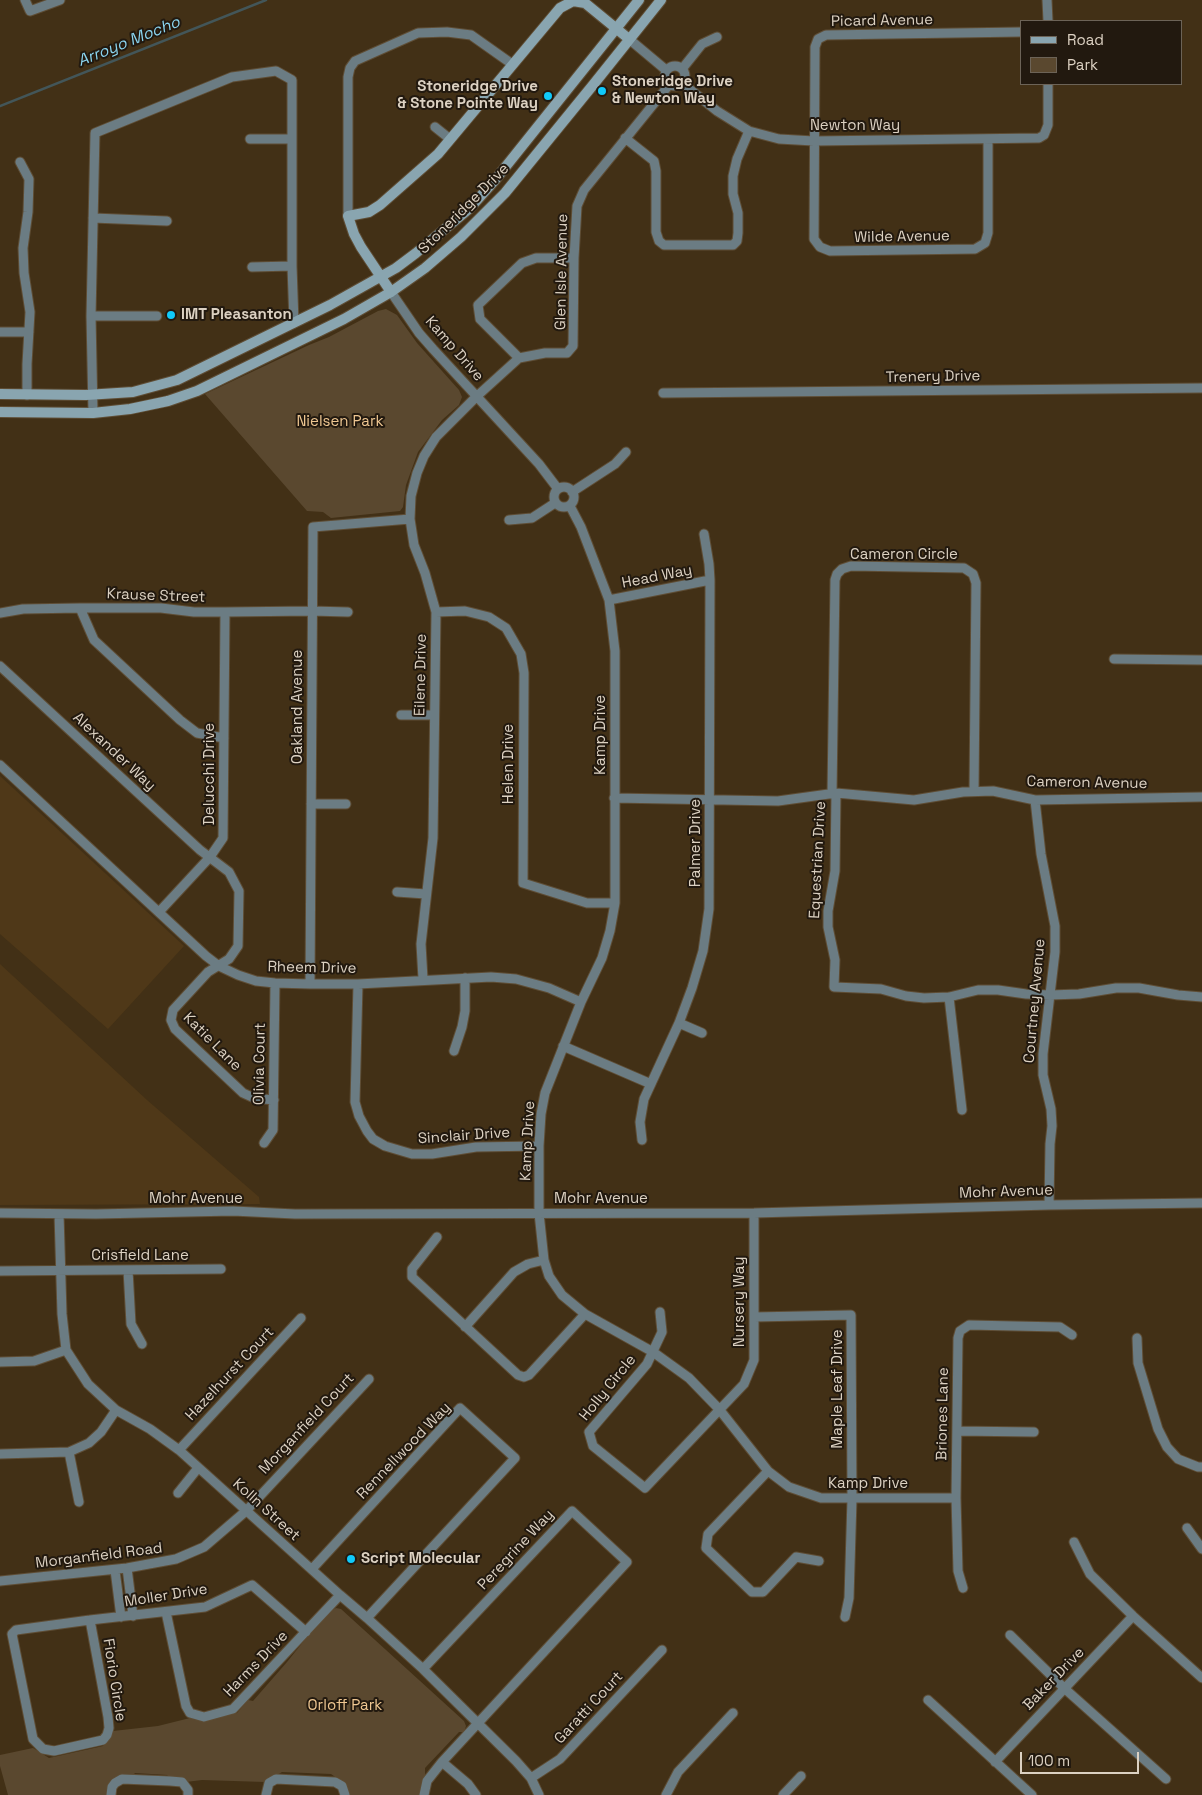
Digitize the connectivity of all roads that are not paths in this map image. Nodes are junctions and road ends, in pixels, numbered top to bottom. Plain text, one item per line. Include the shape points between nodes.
1 (26, 0) edge
2 (60, 0) edge
3 (639, 0) edge
4 (660, 0) edge
5 (1047, 0) edge
6 (1048, 20) edge
7 (616, 29) junction
8 (1020, 32) edge
9 (717, 37) dead end
10 (629, 39) junction
11 (512, 64) junction
12 (682, 69) junction
13 (666, 70) junction
14 (669, 84) junction
15 (682, 84) junction
16 (1048, 85) edge
17 (435, 128) dead end
18 (749, 130) junction
19 (625, 138) junction
20 (250, 139) dead end
21 (292, 139) junction
22 (450, 139) junction
23 (988, 139) junction
24 (814, 141) junction
25 (20, 162) dead end
26 (348, 216) junction
27 (93, 218) junction
28 (167, 221) dead end
29 (574, 258) junction
30 (252, 266) dead end
31 (292, 266) junction
32 (382, 277) junction
33 (391, 292) junction
34 (91, 316) junction
35 (157, 316) dead end
36 (294, 323) junction
37 (0, 332) edge
38 (28, 332) junction
39 (519, 358) junction
40 (1202, 388) edge
41 (663, 393) dead end
42 (0, 394) edge
43 (93, 394) junction
44 (27, 395) junction
45 (476, 397) junction
46 (0, 412) edge
47 (93, 413) junction
48 (626, 452) dead end
49 (558, 489) junction
50 (572, 492) junction
51 (555, 503) junction
52 (570, 506) junction
53 (410, 519) junction
54 (509, 520) dead end
55 (704, 534) dead end
56 (710, 580) junction
57 (609, 600) junction
58 (80, 608) junction
59 (312, 611) junction
60 (225, 612) junction
61 (348, 612) dead end
62 (436, 612) junction
63 (0, 613) edge
64 (1114, 659) dead end
65 (1202, 660) edge
66 (0, 666) edge
67 (401, 715) dead end
68 (434, 715) junction
69 (224, 738) junction
70 (0, 765) edge
71 (974, 791) junction
72 (834, 793) junction
73 (1202, 797) edge
74 (614, 798) junction
75 (710, 800) junction
76 (1035, 800) junction
77 (311, 804) junction
78 (346, 804) dead end
79 (210, 857) junction
80 (398, 892) dead end
81 (426, 894) junction
82 (615, 903) junction
83 (159, 912) junction
84 (219, 966) junction
85 (465, 978) junction
86 (423, 979) junction
87 (275, 983) junction
88 (310, 984) junction
89 (358, 984) junction
90 (1050, 995) junction
91 (949, 997) junction
92 (1202, 997) edge
93 (581, 1002) junction
94 (679, 1023) junction
95 (702, 1033) dead end
96 (563, 1046) junction
97 (454, 1051) dead end
98 (651, 1084) junction
99 (274, 1100) junction
100 (962, 1110) dead end
101 (642, 1140) dead end
102 (264, 1143) dead end
103 (539, 1146) junction
104 (1202, 1203) edge
105 (1049, 1205) junction
106 (0, 1213) edge
107 (540, 1213) junction
108 (754, 1213) junction
109 (59, 1214) junction
110 (437, 1237) dead end
111 (544, 1260) junction
112 (221, 1269) dead end
113 (59, 1270) junction
114 (128, 1270) junction
115 (0, 1271) edge
116 (660, 1312) dead end
117 (585, 1314) junction
118 (754, 1317) junction
119 (301, 1318) dead end
120 (465, 1327) junction
121 (1072, 1335) dead end
122 (1137, 1338) dead end
123 (142, 1344) dead end
124 (66, 1350) junction
125 (653, 1352) junction
126 (0, 1362) edge
127 (368, 1379) dead end
128 (719, 1408) junction
129 (116, 1410) junction
130 (957, 1431) junction
131 (1034, 1432) dead end
132 (179, 1450) junction
133 (69, 1452) junction
134 (0, 1454) edge
135 (1202, 1467) edge
136 (198, 1468) junction
137 (768, 1470) junction
138 (178, 1493) dead end
139 (956, 1498) junction
140 (852, 1499) junction
141 (79, 1502) dead end
142 (246, 1511) junction
143 (1187, 1528) dead end
144 (1074, 1542) dead end
145 (1202, 1549) edge
146 (819, 1561) dead end
147 (127, 1568) junction
148 (312, 1569) junction
149 (115, 1570) junction
150 (0, 1582) edge
151 (963, 1588) dead end
152 (340, 1595) junction
153 (166, 1612) junction
154 (133, 1616) junction
155 (1133, 1616) junction
156 (121, 1617) junction
157 (845, 1617) dead end
158 (367, 1618) junction
159 (90, 1620) junction
160 (306, 1632) junction
161 (12, 1634) joint
162 (1010, 1635) dead end
163 (662, 1650) dead end
164 (423, 1670) junction
165 (1202, 1678) edge
166 (1064, 1688) junction
167 (928, 1700) dead end
168 (733, 1713) dead end
169 (478, 1722) junction
170 (442, 1762) junction
171 (995, 1762) junction
172 (801, 1776) dead end
173 (531, 1778) junction
174 (1166, 1779) dead end
175 (111, 1795) edge
176 (188, 1795) edge
177 (266, 1795) edge
178 (345, 1795) edge
179 (424, 1795) edge
180 (476, 1795) edge
181 (539, 1795) edge
182 (666, 1795) edge
183 (783, 1795) edge
184 (1032, 1795) edge

1 - 2 street via 30,11
3 - 7 main road, Stoneridge Drive
4 - 10 main road, Stoneridge Drive
5 - 6 street
7 - 10 main road
7 - 11 main road via 585,4 573,1 560,8
7 - 32 main road, Stoneridge Drive via 470,208
8 - 24 street, Picard Avenue via 826,35 818,39 815,47
9 - 12 street via 702,44
10 - 13 street
10 - 33 main road, Stoneridge Drive via 505,192 454,243
11 - 22 main road
11 - 26 street via 471,35 447,32 418,34 355,61 348,77
12 - 13 street via 674,66
12 - 15 street via 685,76
13 - 14 street via 664,78
14 - 15 street
14 - 19 street, Glen Isle Avenue
15 - 18 street, Newton Way
16 - 23 street, Newton Way via 1048,125 1044,135 1033,139
17 - 22 street
18 - 19 street via 736,159 733,176 738,233 733,245 664,245 659,241 654,160
18 - 24 street, Newton Way via 779,139
19 - 29 street, Glen Isle Avenue via 584,190 577,206
20 - 21 street
21 - 27 street via 292,80 276,71 232,77 95,133
21 - 31 street
22 - 26 main road via 438,154 380,206
23 - 24 street, Newton Way
23 - 24 street, Wilde Avenue via 988,233 985,243 975,250 830,251 820,247 814,239
25 - 38 street via 29,179 23,248 30,312
26 - 32 main road via 361,247
27 - 28 street
27 - 34 street
29 - 39 street, Glen Isle Avenue via 573,346 567,353
29 - 39 street via 536,258 522,263 478,305 480,319
30 - 31 street
31 - 36 street
32 - 33 main road
32 - 36 main road, Stoneridge Drive
33 - 45 street, Kamp Drive via 419,333
33 - 47 main road, Stoneridge Drive via 344,319 197,391 168,402
34 - 35 street
34 - 43 street
36 - 43 main road, Stoneridge Drive via 177,380 133,392
37 - 38 street
38 - 44 street
39 - 45 street
40 - 41 street, Trenery Drive
42 - 44 main road, Stoneridge Drive
43 - 44 main road, Stoneridge Drive
43 - 47 street
45 - 49 street, Kamp Drive
45 - 53 street, Eilene Drive via 436,437 424,456 411,496
46 - 47 main road, Stoneridge Drive
48 - 50 street via 615,464
49 - 50 street via 566,488
49 - 51 street via 554,495
50 - 52 street via 574,499
51 - 52 street via 562,507
51 - 54 street via 532,518
52 - 57 street, Kamp Drive
53 - 59 street, Oakland Avenue via 313,527
53 - 62 street, Eilene Drive via 414,545
55 - 56 street, Palmer Drive
56 - 57 street, Head Way
56 - 75 street, Palmer Drive
57 - 74 street, Kamp Drive via 615,651
58 - 60 street, Krause Street
58 - 63 street, Krause Street via 23,609
58 - 69 street via 94,640 180,720 197,733
59 - 60 street, Krause Street
59 - 61 street, Krause Street
59 - 77 street, Oakland Avenue
60 - 69 street, Delucchi Drive
62 - 68 street, Eilene Drive
62 - 82 street, Helen Drive via 465,611 488,618 506,628 521,654 524,673 523,883 587,903
64 - 65 street
66 - 79 street, Alexander Way
67 - 68 street
68 - 81 street, Eilene Drive via 433,838
69 - 79 street, Delucchi Drive via 223,838
70 - 83 street, Rheem Drive
71 - 72 street, Cameron Avenue via 914,800
71 - 72 street, Cameron Circle via 976,583 973,574 964,568 851,566 842,569 835,580
71 - 76 street, Cameron Avenue via 993,791
72 - 75 street, Cameron Avenue via 778,801
72 - 91 street, Equestrian Drive via 835,871 828,911 835,960 834,987 881,989 924,998
73 - 76 street, Cameron Avenue
74 - 75 street, Cameron Avenue
74 - 82 street, Kamp Drive
75 - 94 street, Palmer Drive via 709,909 703,951
76 - 90 street, Courtney Avenue via 1041,854 1055,926
77 - 78 street
77 - 88 street, Oakland Avenue
79 - 83 street, Delucchi Drive
79 - 84 street, Alexander Way via 229,872 240,891 238,946
80 - 81 street
81 - 86 street, Eilene Drive via 421,944
82 - 93 street, Kamp Drive via 602,958
83 - 84 street, Rheem Drive
84 - 87 street, Rheem Drive via 247,978
84 - 99 street, Katie Lane via 208,972 173,1010 170,1020 175,1029 243,1092 254,1098
85 - 86 street, Rheem Drive
85 - 93 street, Rheem Drive via 516,979 549,988
85 - 97 street via 465,1011
86 - 89 street, Rheem Drive
87 - 88 street, Rheem Drive
87 - 99 street, Olivia Court
88 - 89 street, Rheem Drive
89 - 103 street, Sinclair Drive via 355,1102 359,1116 373,1138 385,1146 412,1154 476,1147
90 - 91 street via 978,990
90 - 92 street via 1132,988
90 - 105 street, Courtney Avenue via 1042,1054 1052,1126
91 - 100 street
93 - 96 street, Kamp Drive
94 - 95 street
94 - 98 street, Palmer Drive
96 - 98 street
96 - 103 street, Kamp Drive via 545,1093
98 - 101 street, Palmer Drive via 644,1099 640,1122
99 - 102 street, Olivia Court via 272,1130
103 - 107 street, Kamp Drive
104 - 105 street, Mohr Avenue
105 - 108 street, Mohr Avenue
106 - 109 street, Mohr Avenue
107 - 108 street, Mohr Avenue
107 - 109 street, Mohr Avenue
107 - 111 street, Kamp Drive
108 - 118 street, Nursery Way
109 - 113 street, Kolln Street
110 - 120 street via 412,1269 412,1277
111 - 117 street, Kamp Drive via 549,1276 562,1295
111 - 120 street via 514,1272
112 - 114 street, Crisfield Lane
113 - 114 street, Crisfield Lane
113 - 115 street, Crisfield Lane
113 - 124 street, Kolln Street
114 - 123 street via 131,1324
116 - 125 street via 662,1332
117 - 120 street via 524,1377
117 - 125 street, Kamp Drive
118 - 128 street, Nursery Way via 754,1360 744,1384
118 - 140 street, Maple Leaf Drive via 851,1315
119 - 132 street, Hazelhurst Court
121 - 130 street, Briones Lane via 1060,1327 969,1325 960,1331
122 - 135 street via 1138,1363 1167,1447 1178,1459
124 - 126 street via 34,1361
124 - 129 street, Kolln Street via 88,1384
125 - 128 street, Kamp Drive via 689,1378
125 - 128 street, Holly Circle via 647,1364 588,1432 593,1446 645,1488
127 - 142 street, Morganfield Court
128 - 137 street, Kamp Drive
129 - 132 street, Kolln Street
129 - 133 street via 101,1432
130 - 131 street
130 - 139 street, Briones Lane
132 - 136 street, Kolln Street
133 - 134 street
133 - 141 street
136 - 138 street
136 - 142 street, Kolln Street
137 - 140 street, Kamp Drive via 789,1487 821,1498
137 - 146 street via 708,1534 706,1548 752,1592 763,1592 796,1557
139 - 140 street, Kamp Drive
139 - 151 street, Briones Lane via 958,1571
140 - 157 street via 849,1598
142 - 147 street, Morganfield Road via 204,1547 176,1559
142 - 148 street, Kolln Street
143 - 145 street
144 - 155 street via 1090,1574
147 - 149 street, Morganfield Road
147 - 154 street
148 - 152 street, Kolln Street
148 - 158 street, Rennellwood Way via 460,1408 515,1458
149 - 150 street, Morganfield Road
149 - 156 street
152 - 158 street, Kolln Street
152 - 160 street, Harms Drive
153 - 154 street, Moller Drive
153 - 160 street, Moller Drive via 205,1607 252,1585
153 - 160 street, Harms Drive via 186,1706 190,1713 204,1716 233,1709
154 - 156 street, Moller Drive
155 - 165 street
155 - 166 street, Baker Drive
156 - 159 street, Moller Drive
158 - 164 street, Kolln Street
159 - 161 street, Moller Drive via 16,1630
159 - 161 street, Fiorio Circle via 109,1728 103,1740 54,1751 43,1749 33,1739
162 - 166 street
163 - 173 street, Garatti Court via 560,1759
164 - 169 street, Kolln Street
164 - 169 street, Peregrine Way via 572,1511 627,1562
166 - 171 street, Baker Drive
166 - 174 street
167 - 171 street
168 - 182 street via 678,1772
169 - 170 street
169 - 173 street, Kolln Street
170 - 179 street via 427,1781
170 - 180 street
171 - 184 street
172 - 183 street
173 - 181 street, Kolln Street
175 - 176 street via 112,1787 122,1779 182,1782
177 - 178 street via 269,1783 276,1779 335,1782 342,1786

